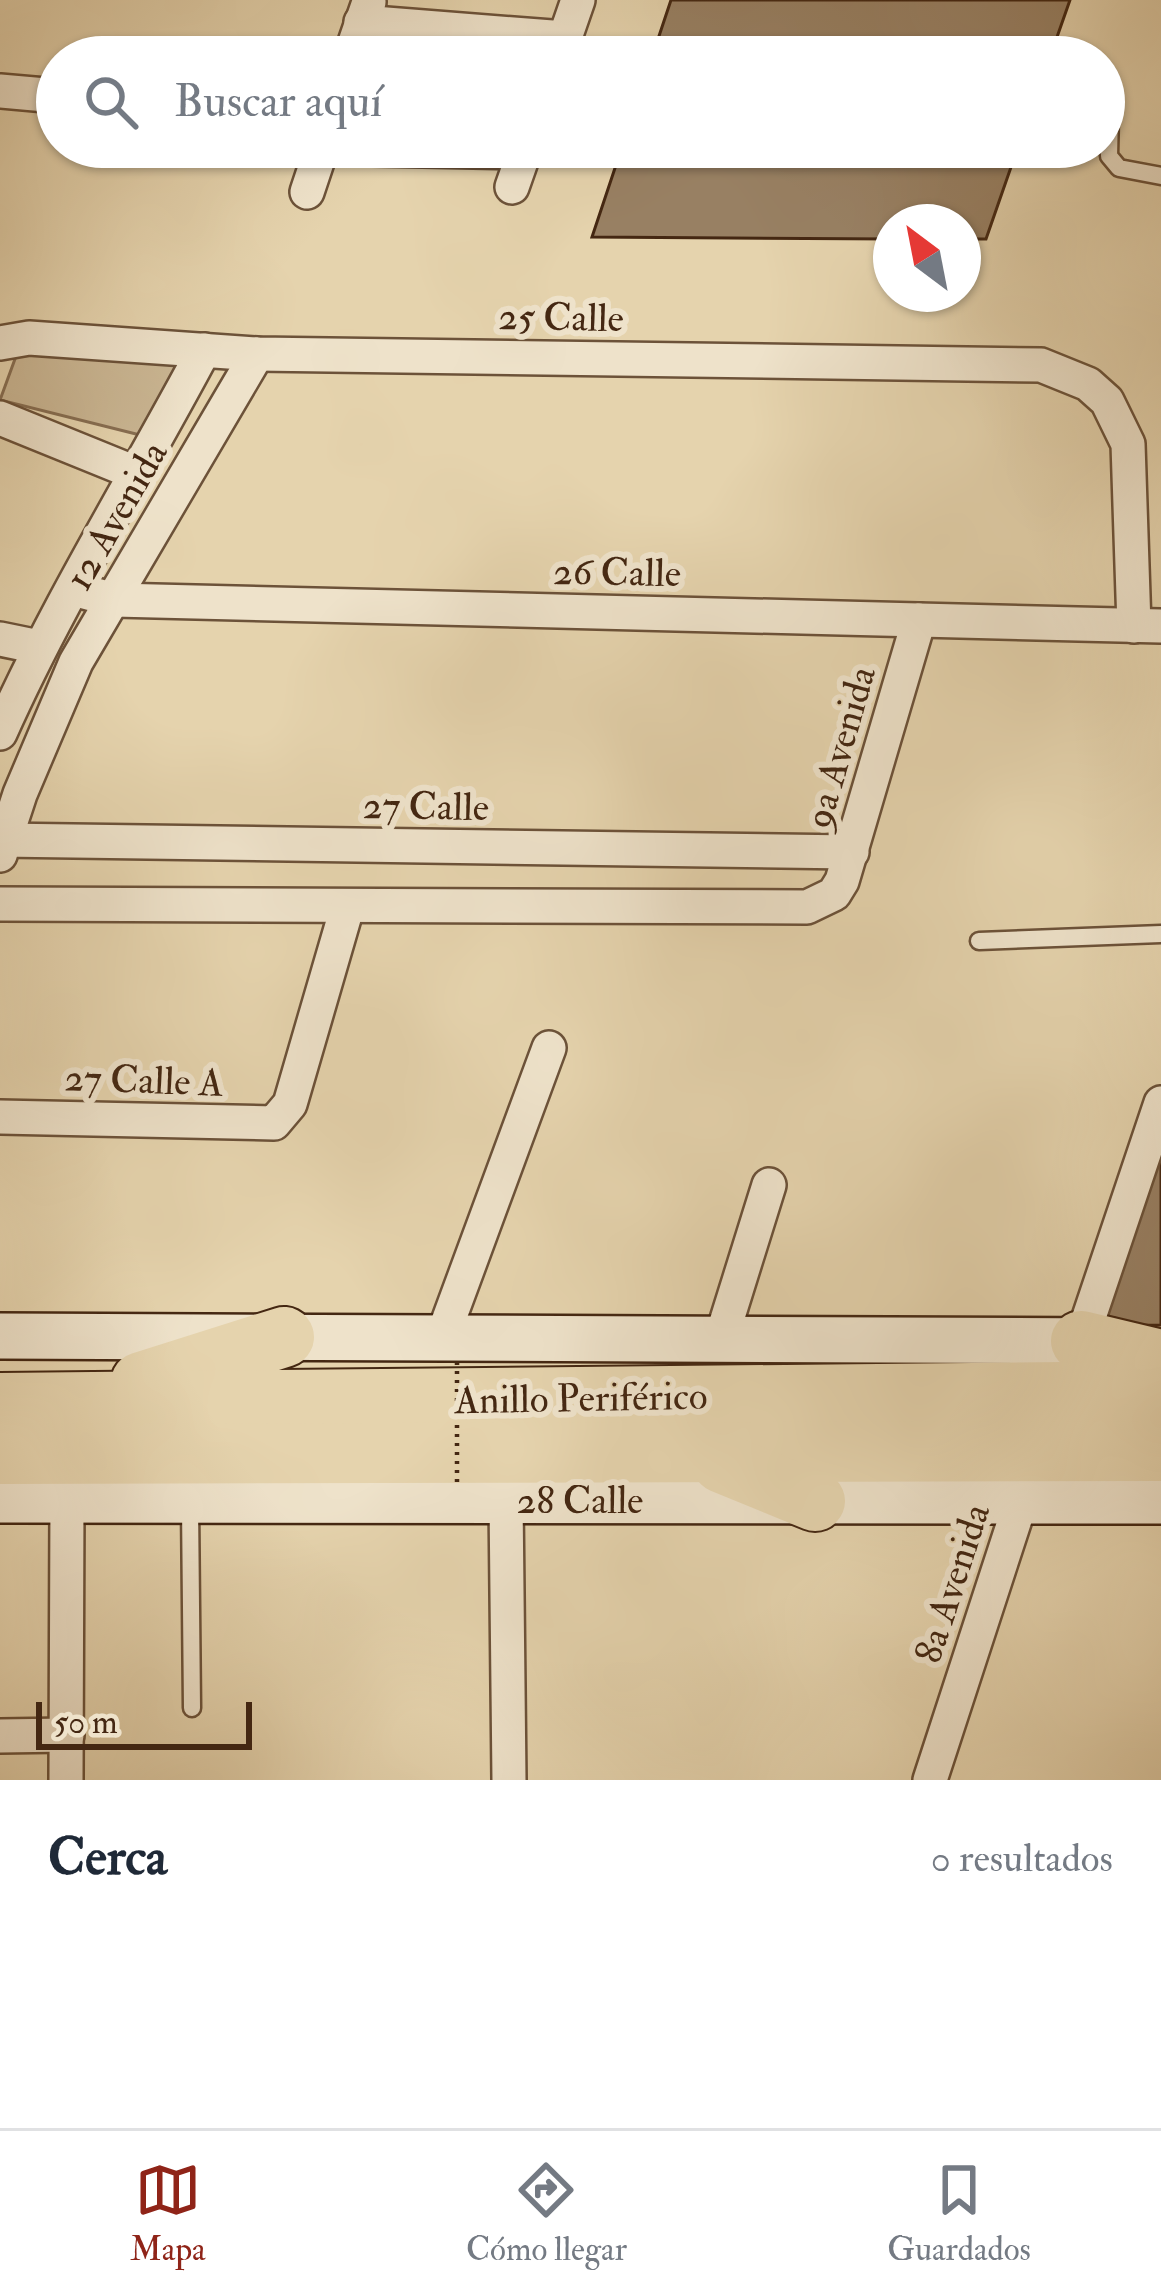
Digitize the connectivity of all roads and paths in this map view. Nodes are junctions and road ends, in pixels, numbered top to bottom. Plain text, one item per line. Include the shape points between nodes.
1 (578, 0) edge
2 (365, 11) edge
3 (497, 36) edge
4 (565, 36) edge
5 (0, 91) edge
6 (36, 94) edge
7 (315, 168) edge
8 (518, 168) edge
9 (1119, 168) edge
10 (1161, 176) edge
11 (512, 187) dead end
12 (307, 192) dead end
13 (14, 340) edge
14 (204, 350) junction
15 (256, 354) junction
16 (0, 418) edge
17 (138, 475) junction
18 (73, 590) junction
19 (115, 600) junction
20 (919, 620) junction
21 (1148, 626) edge
22 (0, 639) edge
23 (39, 646) junction
24 (0, 733) edge
25 (1, 846) edge
26 (852, 852) junction
27 (0, 904) edge
28 (347, 908) junction
29 (1161, 934) edge
30 (979, 941) dead end
31 (549, 1048) dead end
32 (1161, 1103) edge
33 (0, 1117) edge
34 (770, 1185) dead end
35 (0, 1336) edge
36 (284, 1337) junction
37 (721, 1339) junction
38 (1082, 1341) junction
39 (1161, 1342) edge
40 (449, 1350) junction
41 (1161, 1360) edge
42 (1161, 1396) edge
43 (0, 1402) edge
44 (77, 1402) junction
45 (1099, 1450) junction
46 (1161, 1451) edge
47 (694, 1452) junction
48 (0, 1454) edge
49 (346, 1454) junction
50 (457, 1485) dead end
51 (0, 1498) edge
52 (506, 1498) junction
53 (68, 1499) junction
54 (190, 1499) junction
55 (815, 1501) junction
56 (1021, 1501) junction
57 (1161, 1501) edge
58 (192, 1708) dead end
59 (67, 1735) junction
60 (0, 1736) edge
61 (66, 1780) edge
62 (508, 1780) edge
63 (930, 1780) edge

1 - 4 street
2 - 3 street
5 - 6 street
7 - 12 street
8 - 11 street
9 - 10 lane
13 - 14 street, 25 Calle
14 - 15 street, 25 Calle
14 - 17 street, 12 Avenida
15 - 19 street, 12 Avenida
15 - 21 street, 25 Calle via 1041,365 1107,401 1128,444
16 - 17 street
17 - 18 street, 12 Avenida
18 - 19 street, 26 Calle
18 - 23 street, 12 Avenida
19 - 20 street, 26 Calle
19 - 25 street, 12 Avenida via 76,662
20 - 21 street, 26 Calle
20 - 26 street, 9a Avenida
22 - 23 street
23 - 24 street, 12 Avenida
25 - 26 street, 27 Calle
26 - 28 street, 9a Avenida via 834,894 807,907
27 - 28 street
28 - 33 street, 27 Calle A via 290,1104 274,1123
29 - 30 lane
31 - 40 street
32 - 38 street
34 - 37 street
35 - 36 street
36 - 40 street
36 - 44 highway
37 - 38 street
37 - 40 street
38 - 39 street
38 - 41 highway
40 - 50 path, bridge
42 - 44 highway, Anillo Periférico
43 - 44 highway, Anillo Periférico
45 - 46 highway, Anillo Periférico
45 - 47 highway, Anillo Periférico
45 - 56 street, 8a Avenida via 1061,1467
47 - 49 highway, Anillo Periférico
47 - 55 highway
48 - 49 highway, Anillo Periférico
49 - 51 highway
51 - 53 street, 28 Calle
52 - 54 street, 28 Calle
52 - 55 street, 28 Calle
52 - 62 street
53 - 54 street, 28 Calle
53 - 59 street
54 - 58 lane
55 - 56 street, 28 Calle
56 - 57 street, 28 Calle
56 - 63 street, 8a Avenida
59 - 60 street
59 - 61 street

